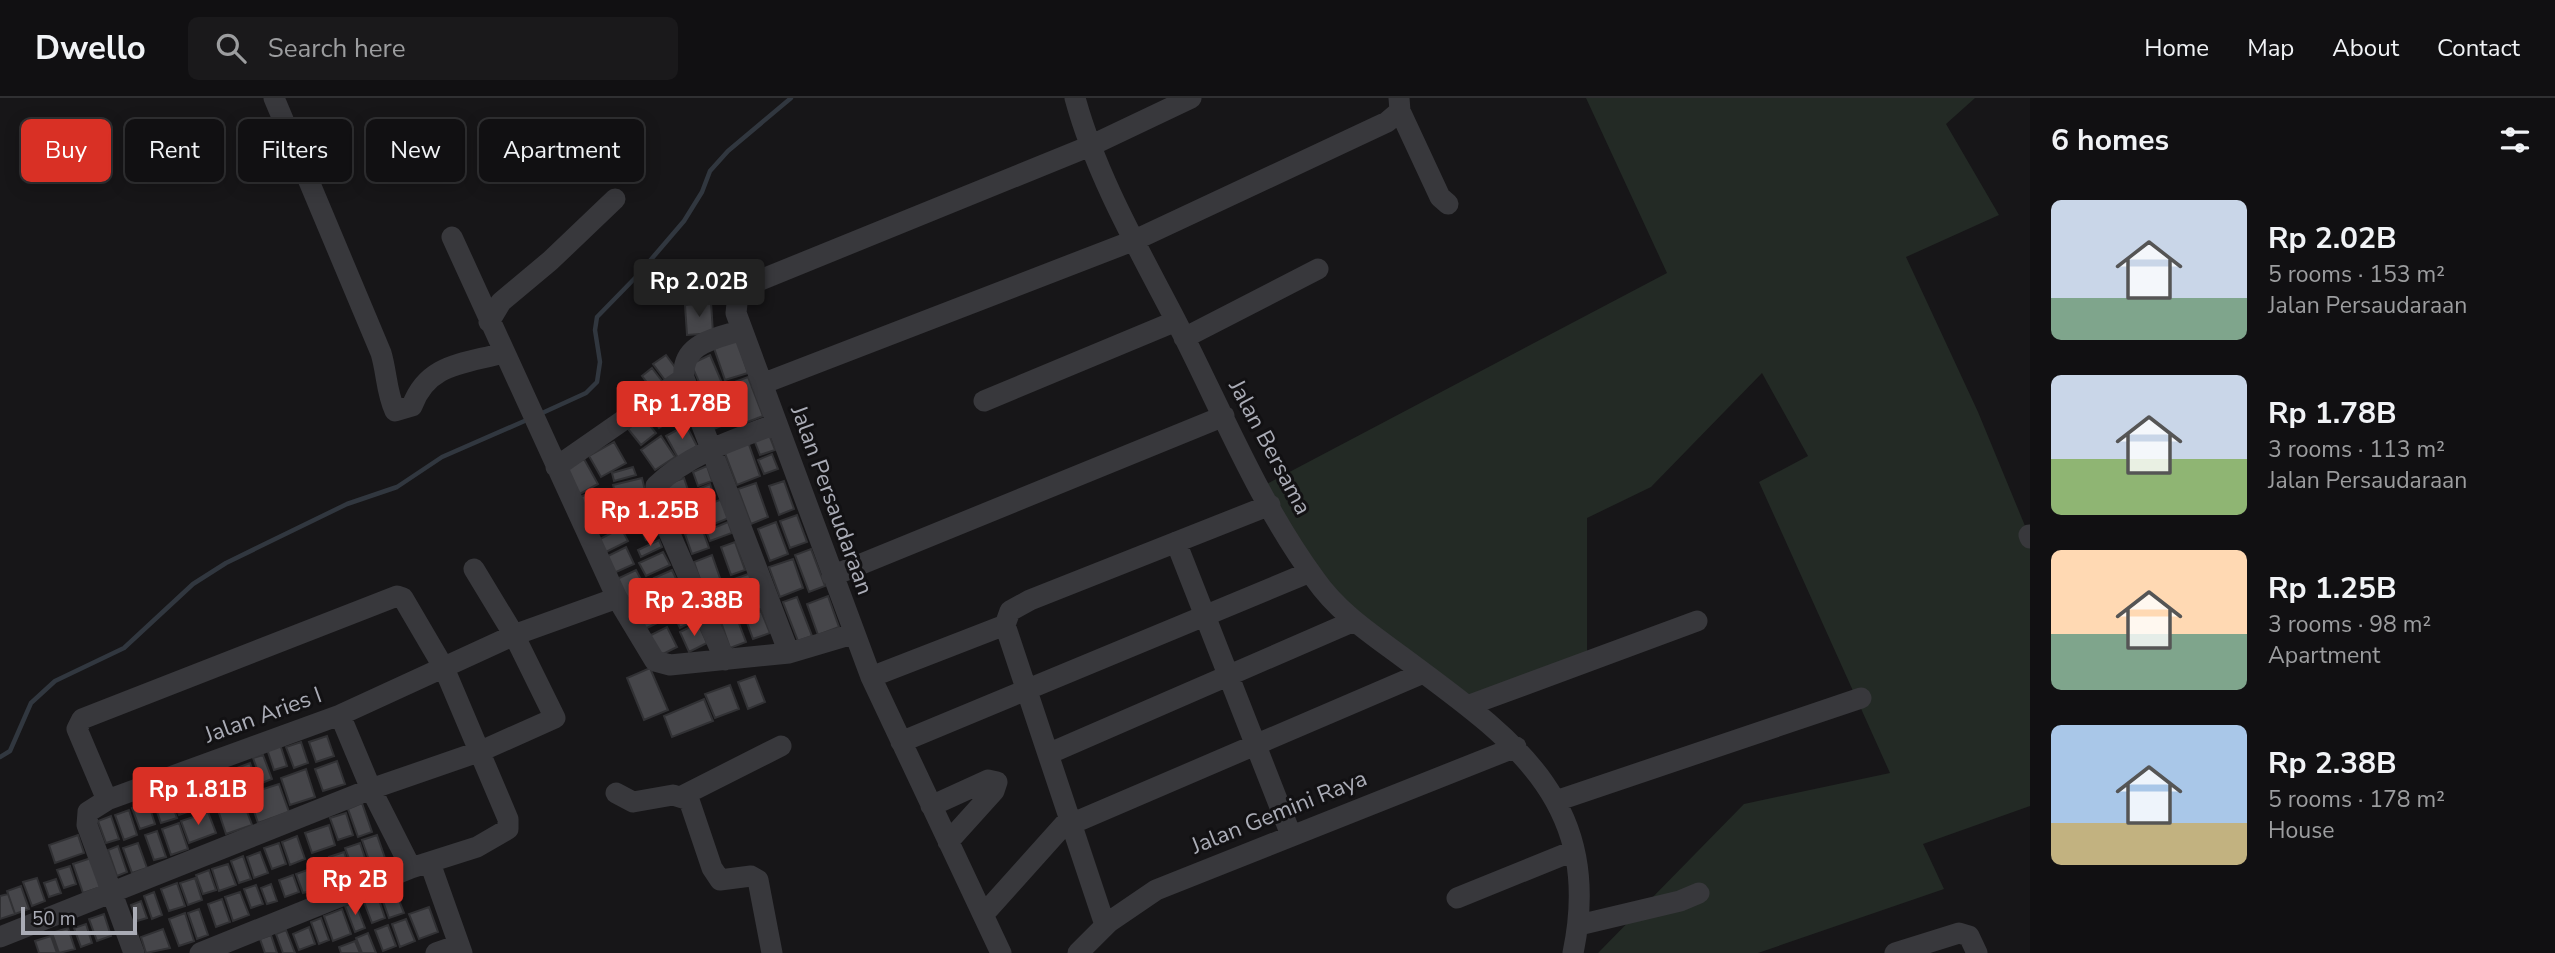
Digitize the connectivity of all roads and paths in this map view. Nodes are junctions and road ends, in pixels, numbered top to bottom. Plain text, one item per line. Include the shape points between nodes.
1 (274, 98) edge
2 (1075, 98) edge
3 (1191, 98) edge
4 (1399, 105) edge
5 (1090, 146) junction
6 (615, 199) dead end
7 (1448, 204) dead end
8 (452, 237) dead end
9 (1135, 240) junction
10 (1318, 269) dead end
11 (489, 322) junction
12 (1180, 329) junction
13 (742, 330) junction
14 (503, 354) junction
15 (684, 378) junction
16 (762, 384) junction
17 (984, 401) dead end
18 (1224, 416) junction
19 (776, 424) junction
20 (711, 449) junction
21 (556, 467) junction
22 (1270, 505) junction
23 (1176, 542) junction
24 (474, 569) dead end
25 (1310, 572) junction
26 (832, 576) junction
27 (617, 598) junction
28 (1205, 616) junction
29 (1354, 621) junction
30 (1696, 621) dead end
31 (1005, 625) junction
32 (853, 634) junction
33 (514, 635) junction
34 (789, 653) junction
35 (725, 660) junction
36 (444, 668) junction
37 (1423, 673) junction
38 (1228, 675) junction
39 (871, 677) junction
40 (1027, 692) junction
41 (1861, 698) dead end
42 (1467, 706) junction
43 (340, 715) junction
44 (901, 742) junction
45 (1255, 745) junction
46 (781, 746) dead end
47 (1516, 747) junction
48 (481, 751) junction
49 (1048, 754) junction
50 (371, 789) junction
51 (616, 793) dead end
52 (682, 796) junction
53 (107, 800) junction
54 (1556, 801) junction
55 (931, 806) junction
56 (1070, 821) junction
57 (1291, 835) junction
58 (948, 842) junction
59 (1573, 851) junction
60 (420, 866) junction
61 (1699, 893) dead end
62 (112, 894) junction
63 (1457, 898) dead end
64 (983, 915) junction
65 (1105, 925) junction
66 (1579, 925) junction
67 (0, 937) edge
68 (460, 949) edge
69 (134, 953) edge
70 (200, 953) edge
71 (436, 953) edge
72 (772, 953) edge
73 (1001, 953) edge
74 (1077, 953) edge
75 (1573, 953) edge
76 (1895, 953) edge
77 (1977, 953) edge

1 - 14 street via 381,353 385,385 396,411 412,405 429,376
2 - 5 street, Jalan Bersama
3 - 5 street
4 - 7 street via 1440,197
4 - 9 street via 1387,122
5 - 9 street, Jalan Bersama
5 - 13 street, Jalan Persaudaraan via 753,283 738,294 736,313
6 - 11 street via 500,302
8 - 11 street
9 - 12 street, Jalan Bersama
9 - 16 street
10 - 12 street
11 - 14 street
12 - 17 street
12 - 18 street, Jalan Bersama
13 - 15 street via 698,345 683,365
13 - 16 street, Jalan Persaudaraan
14 - 21 street
15 - 20 street
15 - 21 street
16 - 19 street, Jalan Persaudaraan
18 - 22 street, Jalan Bersama
18 - 26 street
19 - 20 street
19 - 26 street, Jalan Persaudaraan
20 - 34 street
20 - 35 street via 667,475 656,486 655,500
21 - 27 street
22 - 23 street
22 - 25 street, Jalan Bersama
23 - 28 street
23 - 31 street via 1013,608
24 - 33 street
25 - 28 street
25 - 29 street, Jalan Bersama
26 - 32 street, Jalan Persaudaraan
27 - 33 street
27 - 35 street via 655,661 670,665
28 - 38 street
28 - 40 street
29 - 37 street, Jalan Bersama
29 - 38 street
30 - 42 street
31 - 39 street
31 - 40 street
32 - 34 street
32 - 39 street, Jalan Persaudaraan
33 - 36 street
33 - 48 street via 556,716
34 - 35 street
36 - 43 street
36 - 48 street
36 - 53 street via 403,598 397,596 99,710 82,719 77,729
37 - 42 street, Jalan Bersama
37 - 45 street
38 - 45 street
38 - 49 street
39 - 44 street, Jalan Persaudaraan
40 - 44 street
40 - 49 street
41 - 54 street
42 - 47 street, Jalan Bersama
43 - 50 street, Jalan Aries I
43 - 53 street, Jalan Aries I
44 - 55 street, Jalan Persaudaraan
45 - 56 street
45 - 57 street
46 - 52 street
47 - 54 street, Jalan Bersama
47 - 57 street, Jalan Gemini Raya
48 - 50 street
48 - 60 street via 508,829 477,847
49 - 56 street
50 - 60 street, Jalan Aries I
50 - 62 street
51 - 52 street via 633,802
52 - 72 street via 695,812 720,880 751,876 758,880
53 - 62 street via 88,812 87,825
54 - 59 street, Jalan Bersama
55 - 58 street, Jalan Persaudaraan
55 - 58 street via 988,780 997,782
56 - 64 street
56 - 65 street
57 - 65 street, Jalan Gemini Raya via 1156,890
58 - 64 street, Jalan Persaudaraan
59 - 63 street
59 - 66 street, Jalan Bersama via 1581,891
60 - 68 street, Jalan Aries I
60 - 70 street
61 - 66 street
62 - 67 street
62 - 69 street
64 - 73 street, Jalan Persaudaraan
65 - 74 street, Jalan Gemini Raya
66 - 75 street, Jalan Bersama
68 - 71 street
76 - 77 street via 1958,933 1969,936

